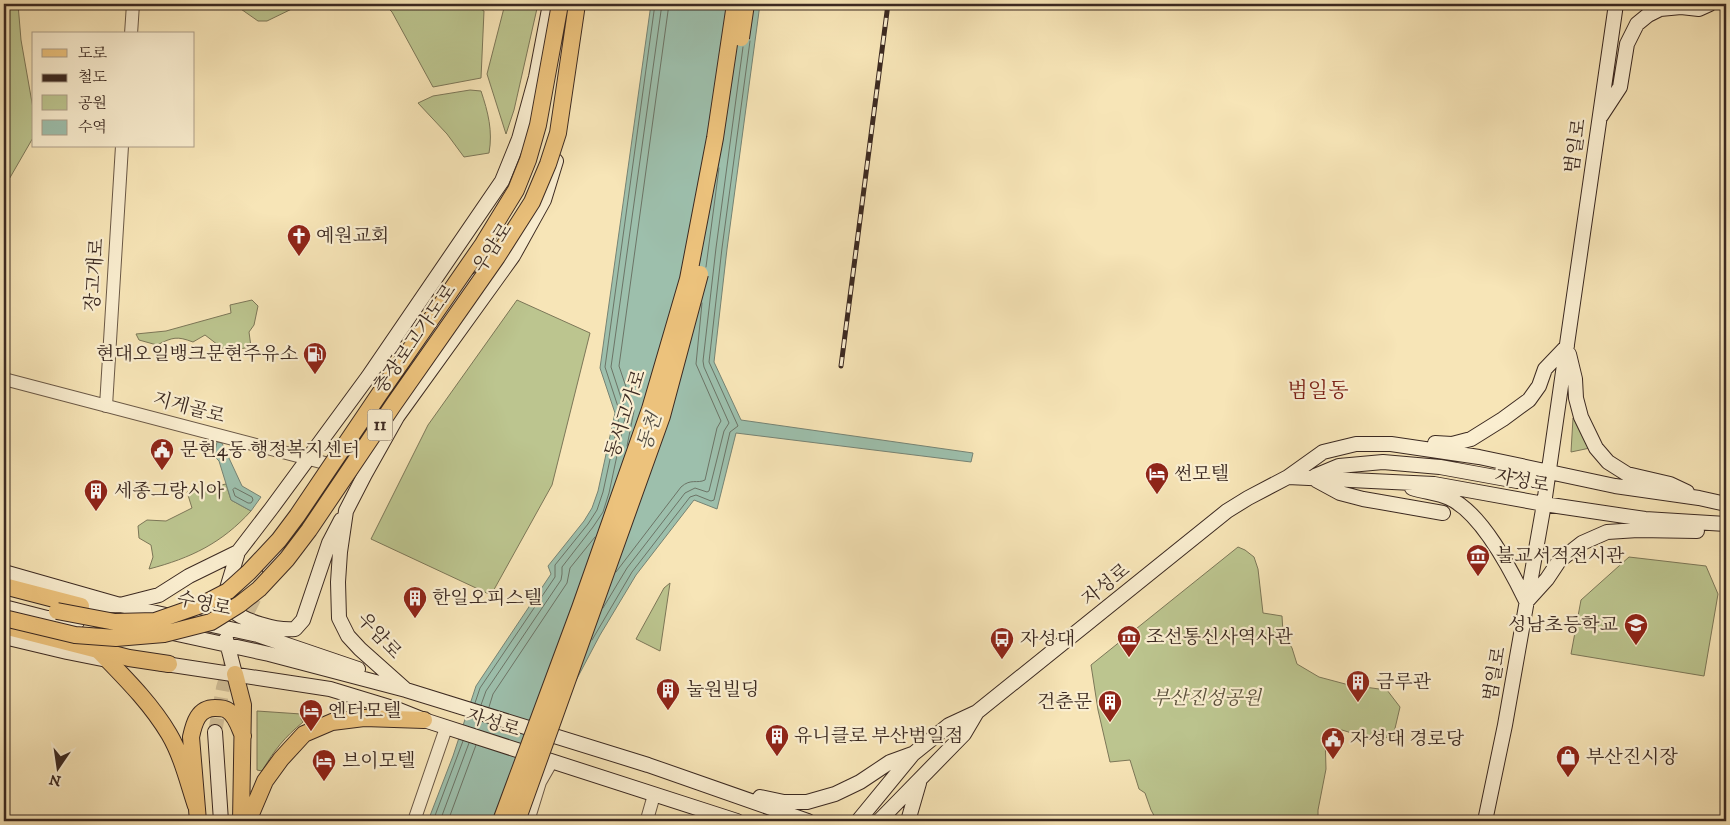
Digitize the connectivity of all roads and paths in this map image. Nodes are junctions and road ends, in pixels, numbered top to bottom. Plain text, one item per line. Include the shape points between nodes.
1 (134, 4) edge
2 (550, 4) edge
3 (560, 4) edge
4 (576, 4) edge
5 (584, 4) edge
6 (735, 4) edge
7 (746, 4) edge
8 (1616, 4) edge
9 (1710, 4) edge
10 (131, 32) edge
11 (1598, 121) junction
12 (122, 148) edge
13 (472, 224) junction
14 (513, 256) junction
15 (460, 292) junction
16 (1567, 346) junction
17 (4, 379) edge
18 (106, 406) junction
19 (1420, 448) junction
20 (308, 458) junction
21 (340, 467) junction
22 (1549, 472) junction
23 (365, 474) junction
24 (1288, 477) junction
25 (1311, 477) junction
26 (1390, 481) junction
27 (1699, 498) junction
28 (1544, 504) junction
29 (1726, 504) edge
30 (346, 511) junction
31 (1443, 513) dead end
32 (1726, 524) edge
33 (1726, 529) edge
34 (238, 552) junction
35 (4, 572) edge
36 (265, 577) tunnel mouth
37 (4, 586) edge
38 (225, 597) junction
39 (4, 598) edge
40 (1526, 601) junction
41 (120, 605) junction
42 (4, 606) edge
43 (81, 606) junction
44 (4, 614) edge
45 (4, 618) edge
46 (4, 626) edge
47 (224, 626) junction
48 (169, 633) junction
49 (4, 637) edge
50 (228, 646) junction
51 (103, 655) junction
52 (169, 664) junction
53 (236, 674) junction
54 (392, 686) junction
55 (406, 690) junction
56 (977, 712) junction
57 (424, 720) junction
58 (446, 728) junction
59 (215, 732) tunnel mouth
60 (243, 736) junction
61 (913, 754) junction
62 (549, 760) junction
63 (920, 780) junction
64 (654, 794) junction
65 (736, 796) junction
66 (197, 814) edge
67 (221, 821) edge
68 (241, 821) edge
69 (248, 821) edge
70 (414, 821) edge
71 (501, 821) edge
72 (517, 821) edge
73 (528, 821) edge
74 (649, 821) edge
75 (737, 821) edge
76 (808, 821) edge
77 (858, 821) edge
78 (879, 821) edge
79 (908, 821) edge
80 (1485, 821) edge

1 - 10 street
2 - 13 main road via 536,77 519,139 502,181
3 - 39 main road, 충장로고가도로 / 11, bridge via 538,125 516,190 483,244 279,540 228,591 201,605 155,621 115,622
4 - 45 main road, 충장로고가도로 / 11, bridge via 558,133 532,202 287,559 259,589 210,622 164,634 116,638 75,634
5 - 14 main road, 우암로 via 567,127 544,200
6 - 71 main road, 동서고가로, bridge via 715,138 688,279 647,418
7 - 72 main road, 동서고가로, bridge via 699,280 662,416
8 - 11 main road, 범일로
9 - 11 main road via 1699,9 1660,9 1637,24 1627,44 1620,86
11 - 16 main road, 범일로
12 - 18 street, 장고개로
13 - 15 main road
13 - 20 main road via 368,377
14 - 15 main road
14 - 23 main road, 우암로 via 397,417
15 - 21 main road, 우암로
16 - 19 main road via 1545,369 1529,400 1503,419 1471,439 1452,444 1432,443
16 - 22 main road, 범일로
16 - 27 main road via 1581,417 1596,448 1608,462 1627,474 1670,484
17 - 18 street, 지게골로
18 - 20 street, 지게골로
19 - 22 main road, 자성로
19 - 24 main road, 자성로 via 1356,444 1323,452
20 - 21 street, 지게골로
20 - 34 main road
21 - 23 street, 지게골로
21 - 36 main road, 우암로
22 - 25 main road, 자성로 via 1536,478 1517,480 1440,467 1383,462 1339,466
22 - 27 main road, 자성로 via 1615,486
22 - 28 main road, 범일로
23 - 30 main road, 우암로
24 - 25 main road, 자성로
24 - 56 main road, 자성로 via 1227,511
25 - 26 main road, 자성로
25 - 31 main road via 1340,493
26 - 28 main road, 자성로 via 1434,484
26 - 40 main road via 1450,498 1470,512 1494,542
27 - 29 main road, 자성로
28 - 32 main road, 자성로 via 1645,520
28 - 40 main road, 범일로
30 - 38 main road via 328,543 302,620 295,629 286,630 248,620 229,608
30 - 55 main road, 우암로 via 338,582 339,618 348,636 360,649
33 - 40 main road via 1606,532 1582,543 1559,561
34 - 38 main road
34 - 41 main road via 159,595
35 - 41 main road, 수영로
37 - 43 main road
38 - 47 main road
40 - 80 main road, 범일로
41 - 43 main road
41 - 47 main road, 수영로
42 - 48 main road, 수영로 via 47,618
43 - 48 main road, 수영로
44 - 52 main road via 65,629
46 - 51 main road via 78,644
47 - 50 main road
47 - 54 main road, 수영로 via 354,667
48 - 50 main road
49 - 51 main road
50 - 53 main road
50 - 54 main road
51 - 52 main road
51 - 66 main road via 144,699 170,735
52 - 53 main road, 자성로
53 - 57 main road, 자성로 via 330,689
53 - 60 main road via 243,705
54 - 55 main road, 자성로
55 - 65 main road, 자성로, bridge via 648,765
56 - 61 main road, 자성로 via 949,725
56 - 63 main road, 자성로 via 964,734
57 - 58 main road, 자성로
57 - 69 main road via 364,718 332,722 304,734 280,759
58 - 62 main road, 자성로, bridge
58 - 70 street
59 - 67 main road
60 - 66 main road via 236,719 227,710 207,708 198,715 191,738
60 - 68 main road
61 - 65 main road via 890,762 836,794 808,802
61 - 77 main road, 자성로
62 - 64 main road, 자성로
62 - 73 street
63 - 78 main road, 자성로
63 - 79 main road
64 - 74 street
64 - 75 main road, 자성로
65 - 76 main road, 자성로

